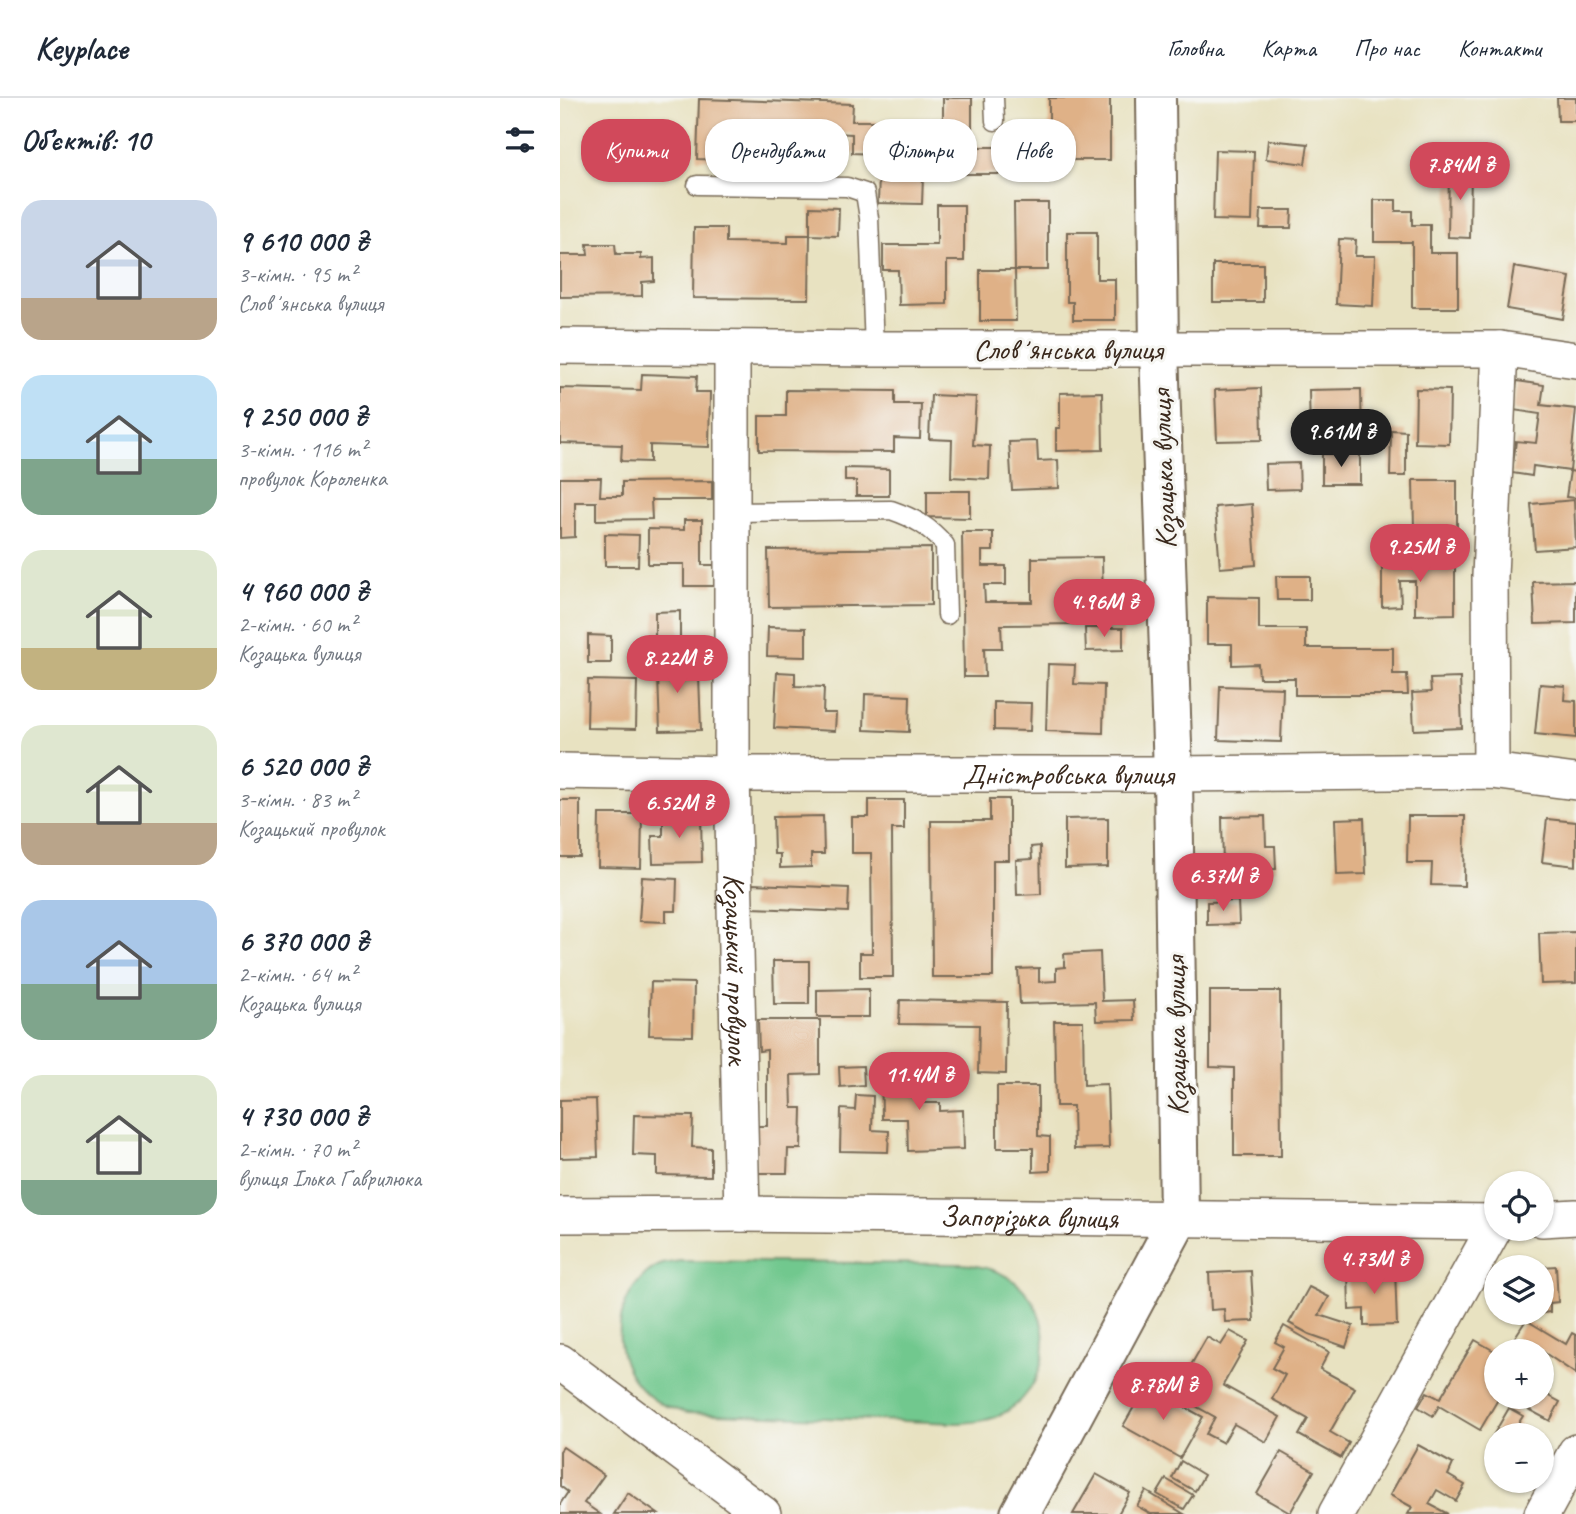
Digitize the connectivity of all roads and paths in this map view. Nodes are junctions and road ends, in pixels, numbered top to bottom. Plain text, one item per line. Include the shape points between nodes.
1 (994, 98) edge
2 (1156, 98) edge
3 (995, 119) edge
4 (697, 185) dead end
5 (560, 346) edge
6 (732, 348) junction
7 (874, 349) junction
8 (1158, 349) junction
9 (1500, 349) junction
10 (1576, 359) edge
11 (732, 512) junction
12 (947, 615) dead end
13 (560, 771) edge
14 (1491, 771) junction
15 (732, 774) junction
16 (1173, 775) junction
17 (1576, 782) edge
18 (742, 1214) junction
19 (560, 1215) edge
20 (1576, 1217) edge
21 (1554, 1218) edge
22 (1179, 1219) junction
23 (1484, 1224) edge
24 (1487, 1241) edge
25 (560, 1362) edge
26 (1576, 1452) edge
27 (762, 1514) edge
28 (1020, 1514) edge
29 (1336, 1514) edge
30 (1542, 1514) edge

1 - 3 lane
2 - 8 street, Козацька вулиця
4 - 7 lane via 847,187 864,193
5 - 6 street, Словʼянська вулиця
6 - 7 street, Словʼянська вулиця
6 - 11 street, Козацький провулок
7 - 8 street, Словʼянська вулиця
8 - 9 street, Словʼянська вулиця
8 - 16 street, Козацька вулиця
9 - 10 street, Словʼянська вулиця
9 - 14 street via 1490,576
11 - 12 lane via 891,510 914,518 945,545
11 - 15 street, Козацький провулок
13 - 15 street, Дністровська вулиця
14 - 16 street, Дністровська вулиця
14 - 17 street, Дністровська вулиця
15 - 16 street, Дністровська вулиця
15 - 18 street, Козацький провулок
16 - 22 street, Козацька вулиця
18 - 19 street, Запорізька вулиця
18 - 22 street, Запорізька вулиця
20 - 21 street
22 - 23 street, Запорізька вулиця
22 - 28 street, Козацька вулиця
24 - 29 street
25 - 27 street
26 - 30 street

